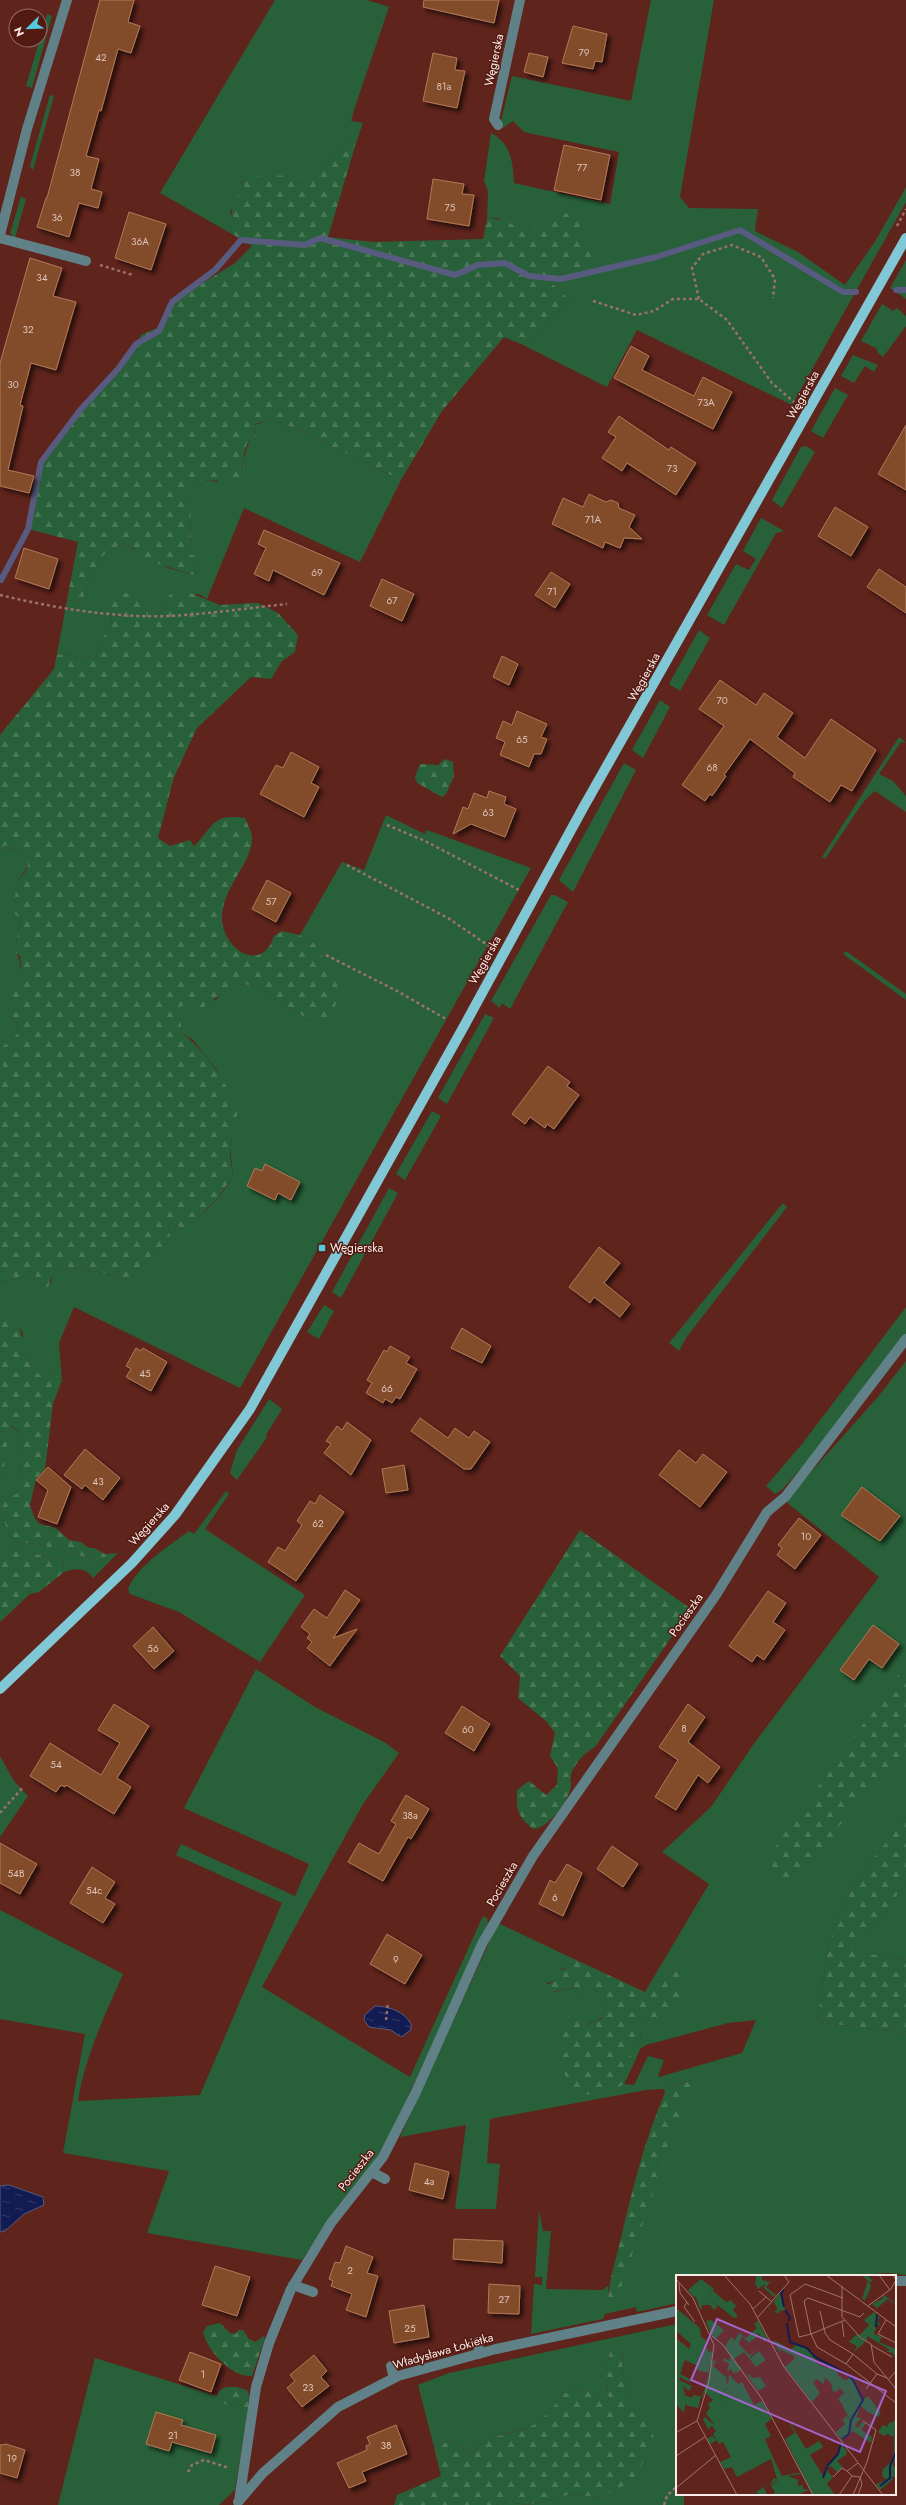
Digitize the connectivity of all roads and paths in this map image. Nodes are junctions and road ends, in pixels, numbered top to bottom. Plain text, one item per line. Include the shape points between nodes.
1 (67, 0) edge
2 (520, 0) edge
3 (498, 125) dead end
4 (906, 209) edge
5 (895, 228) dead end
6 (0, 235) edge
7 (0, 238) edge
8 (906, 238) edge
9 (86, 261) joint
10 (133, 275) dead end
11 (699, 298) junction
12 (773, 298) dead end
13 (593, 301) dead end
14 (794, 402) dead end
15 (797, 403) dead end
16 (794, 409) dead end
17 (0, 595) edge
18 (287, 604) dead end
19 (387, 825) dead end
20 (346, 865) dead end
21 (519, 890) dead end
22 (489, 946) dead end
23 (326, 955) dead end
24 (446, 1019) dead end
25 (906, 1338) edge
26 (0, 1689) edge
27 (24, 1786) dead end
28 (0, 1812) edge
29 (388, 2002) dead end
30 (386, 2020) dead end
31 (372, 2172) junction
32 (385, 2179) dead end
33 (293, 2285) junction
34 (312, 2292) dead end
35 (676, 2311) edge
36 (478, 2342) dead end
37 (479, 2354) junction
38 (391, 2366) dead end
39 (394, 2378) junction
40 (231, 2469) dead end
41 (188, 2472) dead end
42 (676, 2487) edge
43 (237, 2503) edge
44 (664, 2505) edge

1 - 6 street via 27,129
2 - 3 street, Węgierska via 494,119
4 - 5 path
7 - 9 street
8 - 26 main road, Węgierska via 583,808 467,1022 250,1409 175,1515 132,1563
9 - 10 path
11 - 12 path via 692,268 703,254 732,245 761,257 775,279
11 - 13 path via 673,299 654,311 636,315
11 - 14 path via 727,320 772,383
15 - 16 path
17 - 18 path via 40,604 126,616 169,616
19 - 21 path via 425,841
20 - 22 path via 448,918
23 - 24 path
25 - 31 street, Pocieszka via 786,1496 767,1512 689,1641 529,1862 482,1944 416,2092 383,2157
27 - 28 path
29 - 30 path
31 - 32 street
31 - 33 street, Pocieszka via 331,2223
33 - 34 street
33 - 43 street, Pocieszka via 269,2343 256,2387
35 - 37 street, Władysława Łokietka
36 - 37 street
37 - 39 street, Władysława Łokietka
38 - 39 street
39 - 43 street, Władysława Łokietka via 338,2407 263,2473
40 - 41 path via 204,2460 192,2465
42 - 44 path via 667,2496

